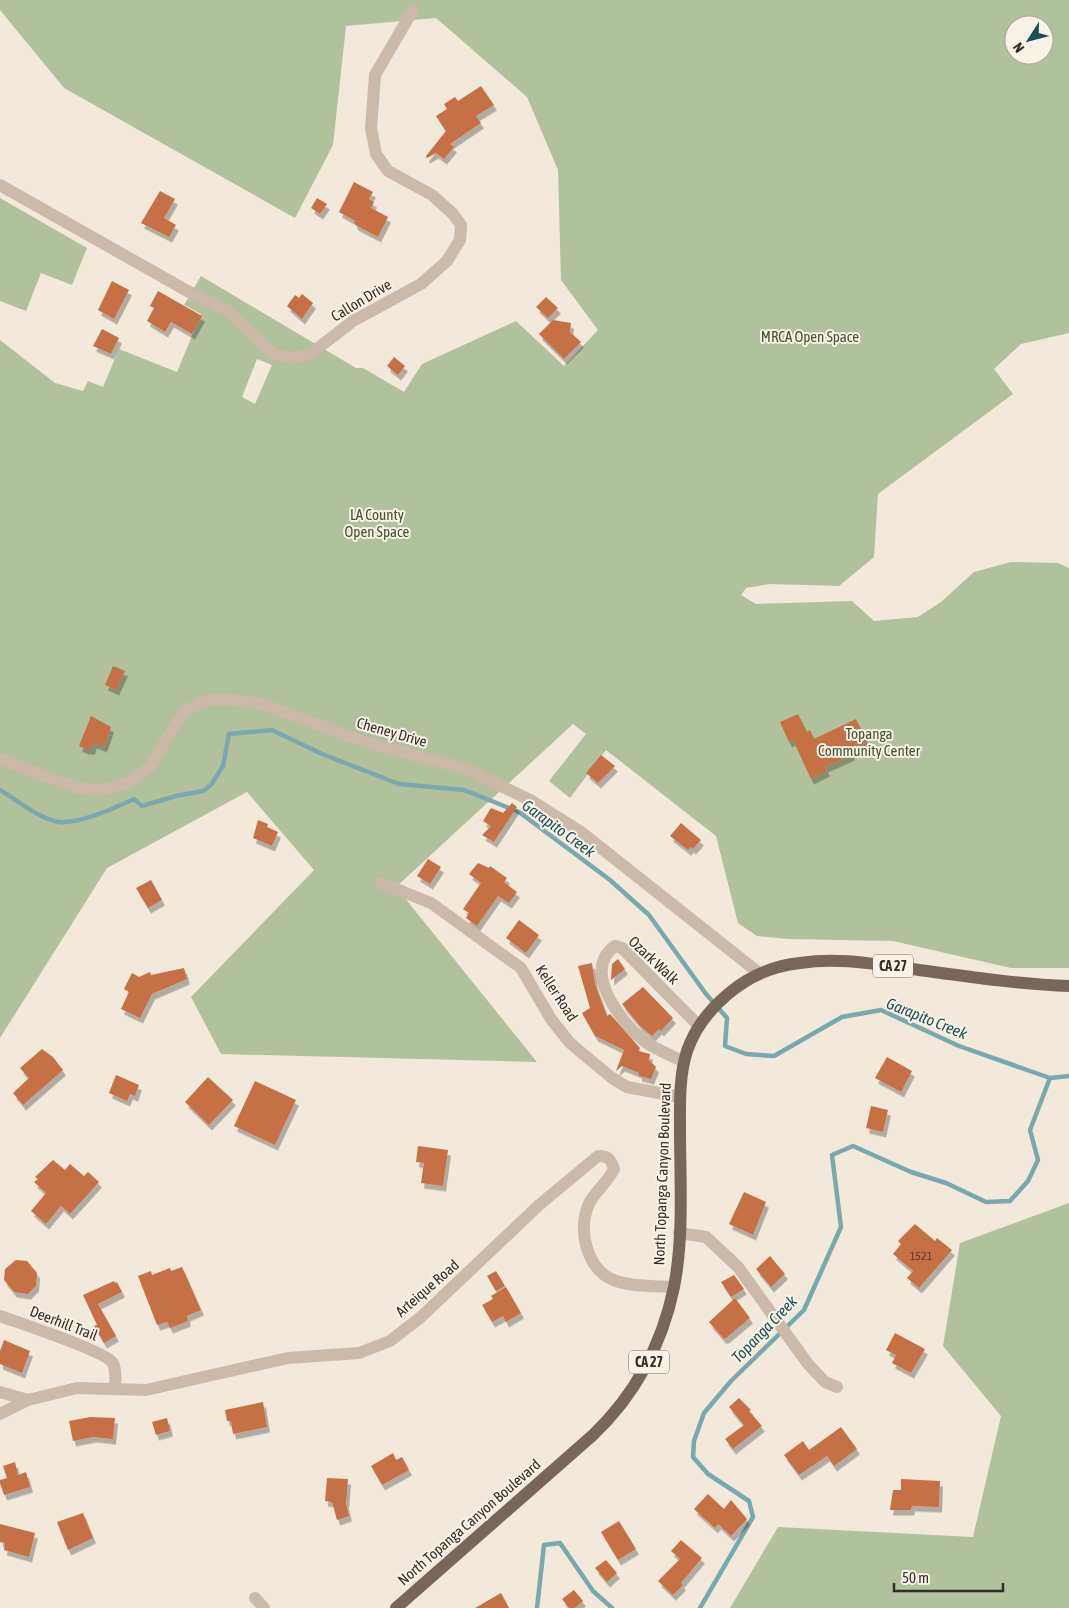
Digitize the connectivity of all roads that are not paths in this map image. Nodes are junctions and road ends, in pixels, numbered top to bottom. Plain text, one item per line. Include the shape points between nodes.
1 (413, 10) dead end
2 (0, 184) edge
3 (0, 758) edge
4 (381, 883) dead end
5 (759, 973) junction
6 (1069, 986) edge
7 (702, 1022) junction
8 (684, 1062) junction
9 (680, 1097) junction
10 (679, 1233) junction
11 (674, 1287) junction
12 (0, 1316) edge
13 (837, 1387) dead end
14 (116, 1389) junction
15 (0, 1392) edge
16 (28, 1400) junction
17 (0, 1414) edge
18 (255, 1598) dead end
19 (264, 1608) edge
20 (396, 1608) edge

1 - 2 street, Callon Drive via 375,76 371,128 374,145 376,154 388,171 432,195 459,220 460,240 447,261 421,284 353,321 302,356 292,358 273,354 228,310 191,293
3 - 5 street, Cheney Drive via 77,788 101,790 128,783 150,766 186,710 208,700 263,704 373,745 464,768 532,801 581,832
4 - 9 street, Keller Road via 431,903 521,968 570,1043 612,1078 628,1087
5 - 6 main road, North Topanga Canyon Boulevard / CA 27 via 776,966 844,960 1037,985
5 - 7 main road, North Topanga Canyon Boulevard / CA 27 via 725,996
7 - 8 main road, North Topanga Canyon Boulevard / CA 27
7 - 8 street, Ozark Walk via 622,948 615,946 608,951 600,971 615,1010 644,1042
8 - 9 main road, North Topanga Canyon Boulevard / CA 27
9 - 10 main road, North Topanga Canyon Boulevard / CA 27
10 - 11 main road, North Topanga Canyon Boulevard / CA 27
10 - 13 street via 706,1237 738,1267 819,1377
11 - 14 street, Arteique Road via 615,1281 601,1271 590,1256 583,1230 587,1208 614,1168 611,1160 598,1156 539,1205 421,1317 390,1341 359,1353 288,1358 146,1390
11 - 20 main road, North Topanga Canyon Boulevard / CA 27 via 665,1323 651,1358 620,1407 594,1435
12 - 14 street, Deerhill Trail via 108,1359 114,1366
14 - 16 street, Arteique Road via 77,1388
15 - 16 street
16 - 17 street, Arteique Road
18 - 19 street

